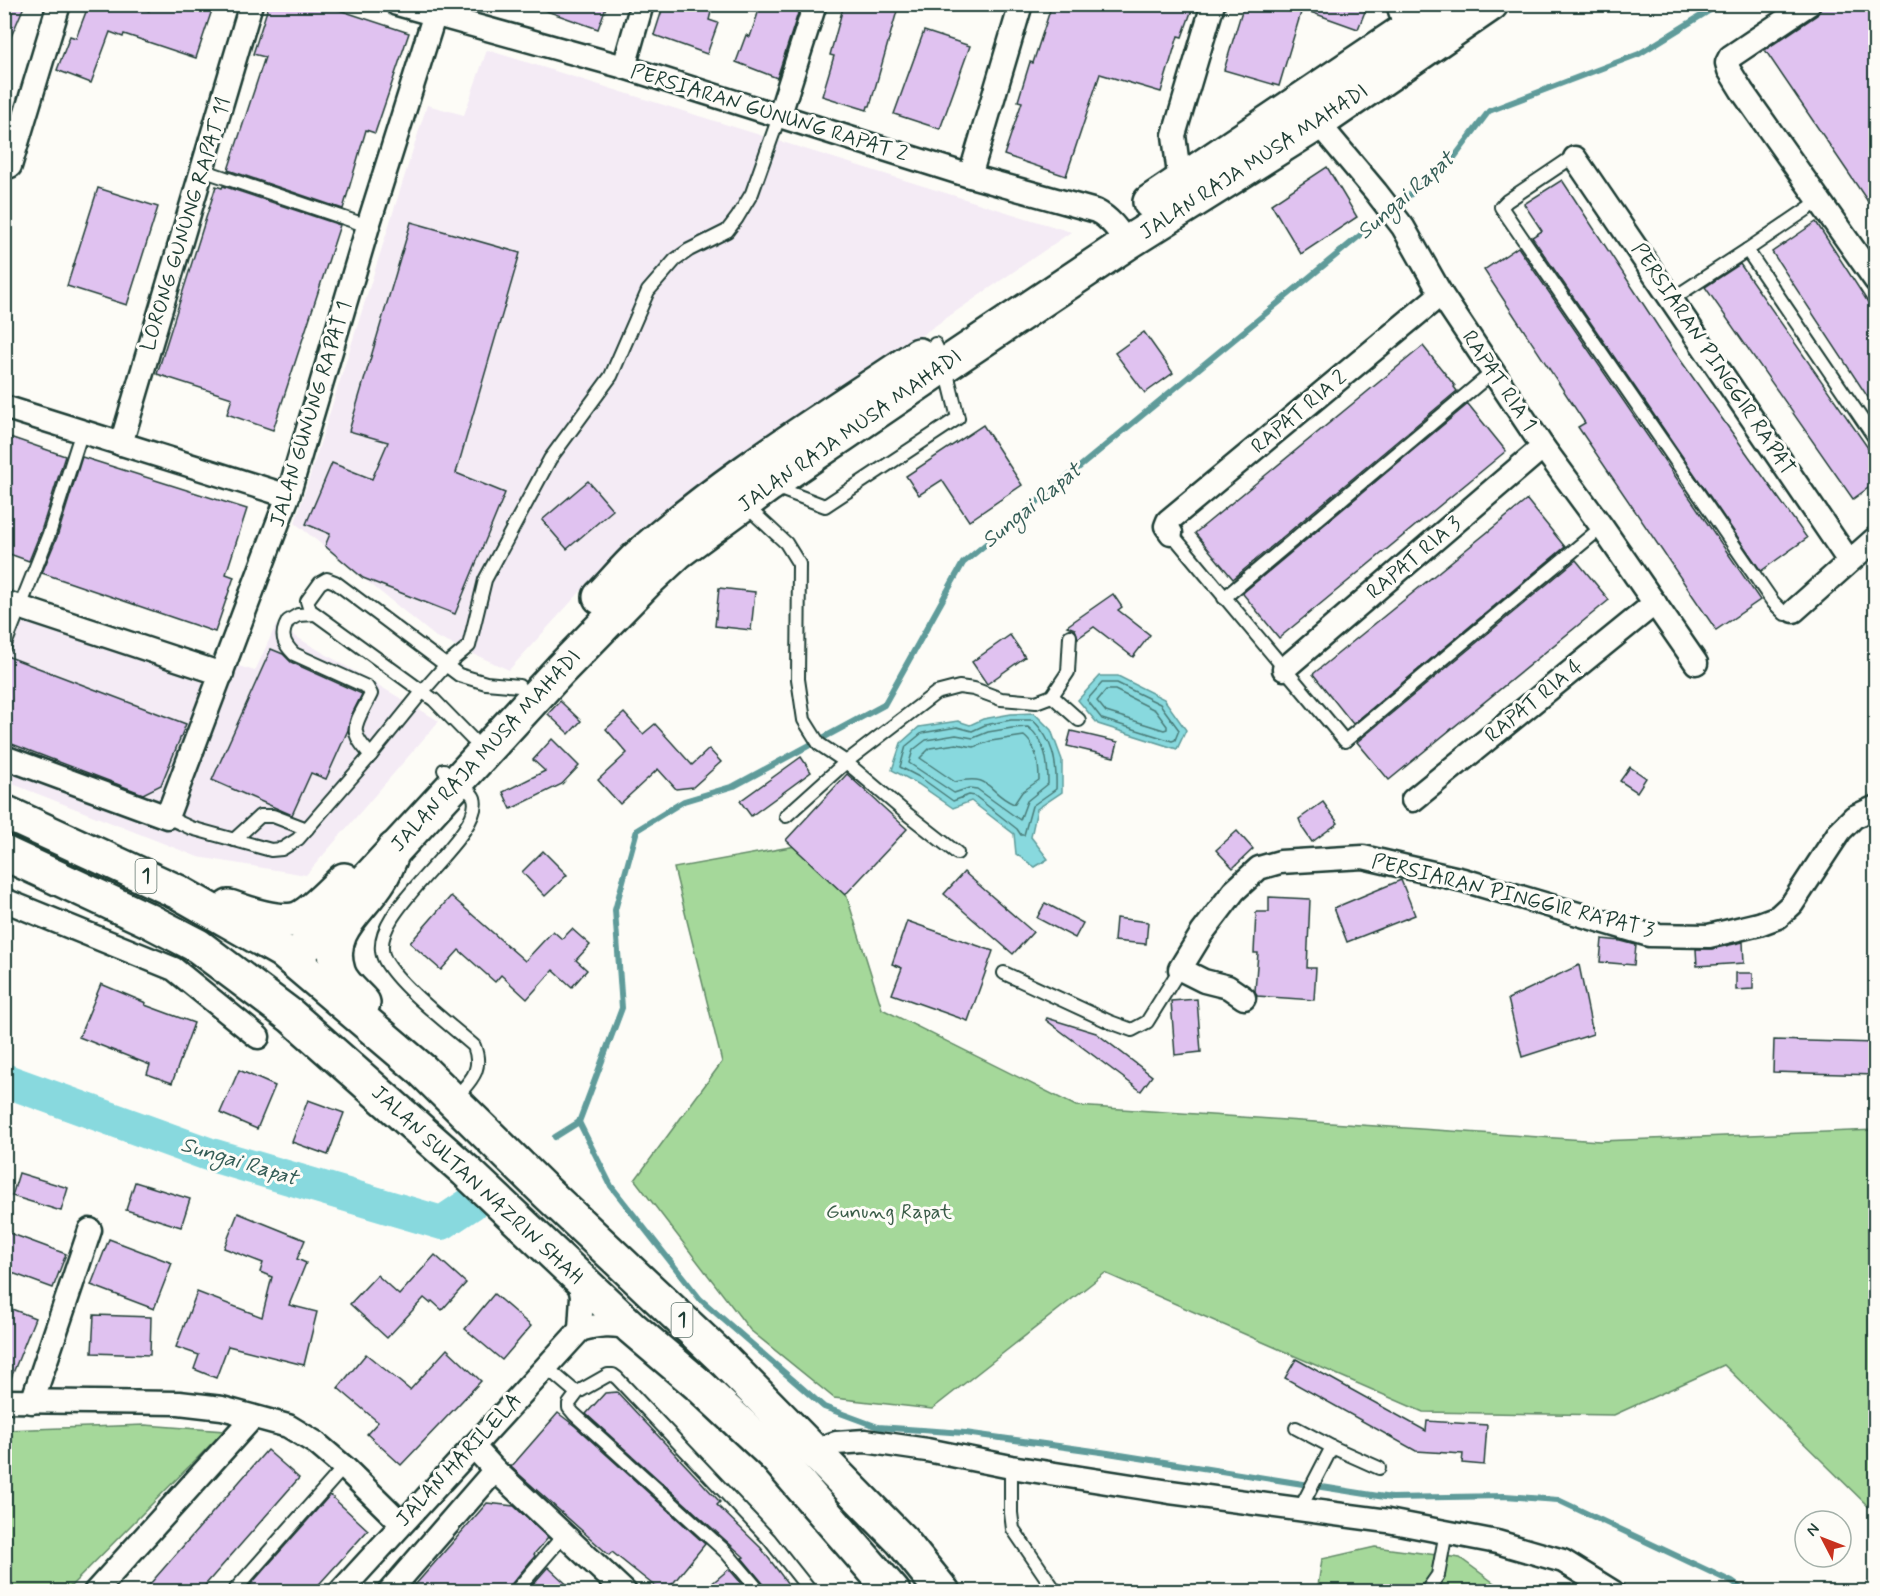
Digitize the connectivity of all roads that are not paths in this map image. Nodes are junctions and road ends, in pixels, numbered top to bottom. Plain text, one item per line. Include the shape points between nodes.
1 (60, 4) edge
2 (251, 4) edge
3 (397, 4) edge
4 (642, 4) edge
5 (815, 4) edge
6 (1021, 4) edge
7 (1213, 4) edge
8 (1444, 4) edge
9 (1491, 4) edge
10 (1809, 4) edge
11 (437, 10) edge
12 (1402, 17) edge
13 (624, 67) junction
14 (1309, 112) junction
15 (779, 117) junction
16 (1575, 158) joint
17 (10, 166) dead end
18 (202, 170) junction
19 (970, 176) junction
20 (1180, 183) junction
21 (1819, 201) junction
22 (368, 226) junction
23 (1121, 234) junction
24 (1747, 250) junction
25 (1875, 281) edge
26 (1441, 294) junction
27 (1672, 299) junction
28 (940, 355) junction
29 (1493, 372) junction
30 (4, 407) edge
31 (82, 431) junction
32 (1875, 440) edge
33 (121, 444) junction
34 (1544, 447) junction
35 (755, 485) junction
36 (288, 496) junction
37 (1602, 527) junction
38 (1171, 533) joint
39 (1875, 538) edge
40 (1849, 561) junction
41 (1224, 598) junction
42 (1655, 603) junction
43 (12, 605) edge
44 (1794, 611) joint
45 (315, 614) junction
46 (1070, 636) dead end
47 (4, 647) edge
48 (1696, 663) dead end
49 (445, 666) junction
50 (1284, 669) junction
51 (222, 674) junction
52 (519, 686) junction
53 (422, 692) junction
54 (1052, 696) junction
55 (1079, 720) dead end
56 (472, 739) junction
57 (371, 755) junction
58 (4, 757) edge
59 (846, 762) junction
60 (451, 775) junction
61 (1413, 800) dead end
62 (1875, 807) edge
63 (4, 812) edge
64 (786, 816) dead end
65 (167, 817) junction
66 (307, 829) junction
67 (234, 840) junction
68 (394, 849) junction
69 (4, 853) edge
70 (957, 853) dead end
71 (344, 880) junction
72 (178, 892) junction
73 (4, 900) edge
74 (198, 946) junction
75 (284, 959) junction
76 (1180, 969) junction
77 (1004, 973) dead end
78 (1244, 998) dead end
79 (258, 1037) dead end
80 (422, 1070) junction
81 (453, 1100) junction
82 (419, 1130) junction
83 (90, 1230) dead end
84 (578, 1276) junction
85 (632, 1328) junction
86 (580, 1330) junction
87 (546, 1367) junction
88 (578, 1392) junction
89 (4, 1401) edge
90 (32, 1402) junction
91 (253, 1417) junction
92 (1296, 1428) dead end
93 (473, 1446) junction
94 (1332, 1447) junction
95 (813, 1451) junction
96 (344, 1467) junction
97 (1011, 1467) junction
98 (1379, 1468) dead end
99 (495, 1470) junction
100 (1304, 1503) junction
101 (401, 1523) junction
102 (1446, 1532) junction
103 (564, 1535) junction
104 (95, 1592) edge
105 (233, 1592) edge
106 (340, 1592) edge
107 (389, 1592) edge
108 (514, 1592) edge
109 (625, 1592) edge
110 (760, 1592) edge
111 (811, 1592) edge
112 (893, 1592) edge
113 (943, 1592) edge
114 (1056, 1592) edge
115 (1426, 1592) edge
116 (1613, 1592) edge

1 - 17 street
2 - 18 street, LORONG GUNUNG RAPAT 11
3 - 11 street, PERSIARAN GUNUNG RAPAT 2
4 - 13 street
5 - 15 street
6 - 19 street
7 - 20 street via 1174,135
8 - 12 main road, JALAN RAJA MUSA MAHADI
9 - 14 main road, JALAN RAJA MUSA MAHADI
10 - 21 street via 1730,57 1727,63 1742,91
11 - 13 street, PERSIARAN GUNUNG RAPAT 2
11 - 22 street, JALAN GUNUNG RAPAT 1
12 - 14 main road, JALAN RAJA MUSA MAHADI
13 - 15 street, PERSIARAN GUNUNG RAPAT 2
14 - 20 main road, JALAN RAJA MUSA MAHADI
14 - 23 main road, JALAN RAJA MUSA MAHADI
14 - 26 street, RAPAT RIA 1 via 1403,227
15 - 19 street, PERSIARAN GUNUNG RAPAT 2
15 - 49 lane via 752,193 737,218 727,231 675,260 648,291 611,375 550,459 485,579 469,646
16 - 27 street, PERSIARAN PINGGIR RAPAT
16 - 44 lane via 1501,207 1773,602 1785,614
18 - 22 lane
18 - 33 street, LORONG GUNUNG RAPAT 11
19 - 23 street, PERSIARAN GUNUNG RAPAT 2 via 1096,211
20 - 23 main road, JALAN RAJA MUSA MAHADI
21 - 24 lane
21 - 25 street
22 - 36 street, JALAN GUNUNG RAPAT 1
23 - 28 main road, JALAN RAJA MUSA MAHADI
24 - 27 lane
24 - 32 lane
26 - 29 street, RAPAT RIA 1
26 - 38 street, RAPAT RIA 2 via 1168,520 1166,526
27 - 40 street, PERSIARAN PINGGIR RAPAT
28 - 35 main road, JALAN RAJA MUSA MAHADI
28 - 35 lane via 958,418 825,506
29 - 34 street, RAPAT RIA 1
29 - 41 lane
30 - 31 street
31 - 33 street
31 - 43 lane via 49,534
33 - 36 street
34 - 37 street, RAPAT RIA 1
34 - 50 street, RAPAT RIA 3
35 - 52 main road, JALAN RAJA MUSA MAHADI via 663,535 635,560
35 - 59 lane via 799,564 798,679 804,720 819,744
35 - 60 main road, JALAN RAJA MUSA MAHADI via 646,582
36 - 51 street, JALAN GUNUNG RAPAT 1
37 - 42 street, RAPAT RIA 1
37 - 50 lane via 1345,741
38 - 41 lane
39 - 40 street
40 - 44 street
41 - 50 lane
42 - 48 street, RAPAT RIA 1
42 - 61 street, RAPAT RIA 4
43 - 47 lane
43 - 51 street
45 - 49 lane via 307,601 314,589 327,579 335,582
45 - 53 lane
45 - 57 lane via 298,615 288,621 282,637 285,645 294,654 367,687 371,694 354,729 356,738
46 - 54 lane via 1068,672
49 - 52 lane via 486,683
49 - 53 lane
51 - 65 street, JALAN GUNUNG RAPAT 1
52 - 56 main road, JALAN RAJA MUSA MAHADI
53 - 56 lane
53 - 57 lane
54 - 55 lane
54 - 59 lane via 1036,702 1001,699 974,688 959,687 936,693
56 - 60 main road, JALAN RAJA MUSA MAHADI
57 - 66 lane
58 - 65 street
59 - 64 lane
59 - 70 lane
60 - 68 main road, JALAN RAJA MUSA MAHADI
60 - 71 main road, JALAN RAJA MUSA MAHADI
60 - 81 lane via 474,799 472,815 389,920 381,939 384,958 400,980 474,1047 478,1070
62 - 76 street, PERSIARAN PINGGIR RAPAT 3 via 1854,817 1840,831 1792,904 1778,917 1709,936 1649,935 1463,880 1363,857 1280,862 1259,868 1234,891
63 - 72 main road, JALAN SULTAN NAZRIN SHAH / 1
65 - 67 lane
66 - 67 lane via 282,849 271,850
66 - 67 lane via 273,816 260,816
68 - 75 main road, JALAN RAJA MUSA MAHADI
68 - 80 main road via 380,880 339,933 335,952 338,972
69 - 74 main road, JALAN SULTAN NAZRIN SHAH / 1
71 - 72 main road via 307,914 293,921 264,918
71 - 75 main road
72 - 75 main road, JALAN SULTAN NAZRIN SHAH / 1
73 - 79 street via 174,969
74 - 75 main road via 252,969
74 - 82 main road, JALAN SULTAN NAZRIN SHAH / 1 via 291,1016
75 - 80 main road, JALAN SULTAN NAZRIN SHAH / 1
75 - 82 main road via 293,992 307,1011
76 - 77 lane via 1147,1022 1132,1030
76 - 78 street via 1228,987
80 - 81 main road, JALAN SULTAN NAZRIN SHAH / 1
81 - 95 main road, JALAN SULTAN NAZRIN SHAH / 1 via 721,1357
82 - 84 main road, JALAN SULTAN NAZRIN SHAH / 1
83 - 90 street
84 - 85 main road, JALAN SULTAN NAZRIN SHAH / 1
84 - 86 street via 582,1296
85 - 86 street via 611,1324
85 - 112 main road, JALAN SULTAN NAZRIN SHAH / 1 via 776,1456
86 - 87 street, JALAN HARILELA
87 - 88 lane
87 - 93 street, JALAN HARILELA
88 - 110 lane via 569,1404 574,1414 726,1552
88 - 111 lane via 614,1375 769,1539
89 - 90 street
90 - 91 street via 179,1403 222,1408
91 - 96 street via 288,1426
91 - 104 street
92 - 94 lane
93 - 99 street
93 - 101 street, JALAN HARILELA
94 - 98 lane
94 - 100 lane
95 - 97 street via 836,1443 865,1441
95 - 113 main road, JALAN SULTAN NAZRIN SHAH / 1 via 902,1541
96 - 101 street
96 - 105 lane
97 - 100 street via 1170,1492
97 - 114 lane via 1013,1528
99 - 103 street
99 - 107 street
100 - 102 street
101 - 106 street, JALAN HARILELA
102 - 115 lane via 1438,1575
102 - 116 street via 1563,1561
103 - 108 lane
103 - 109 street

